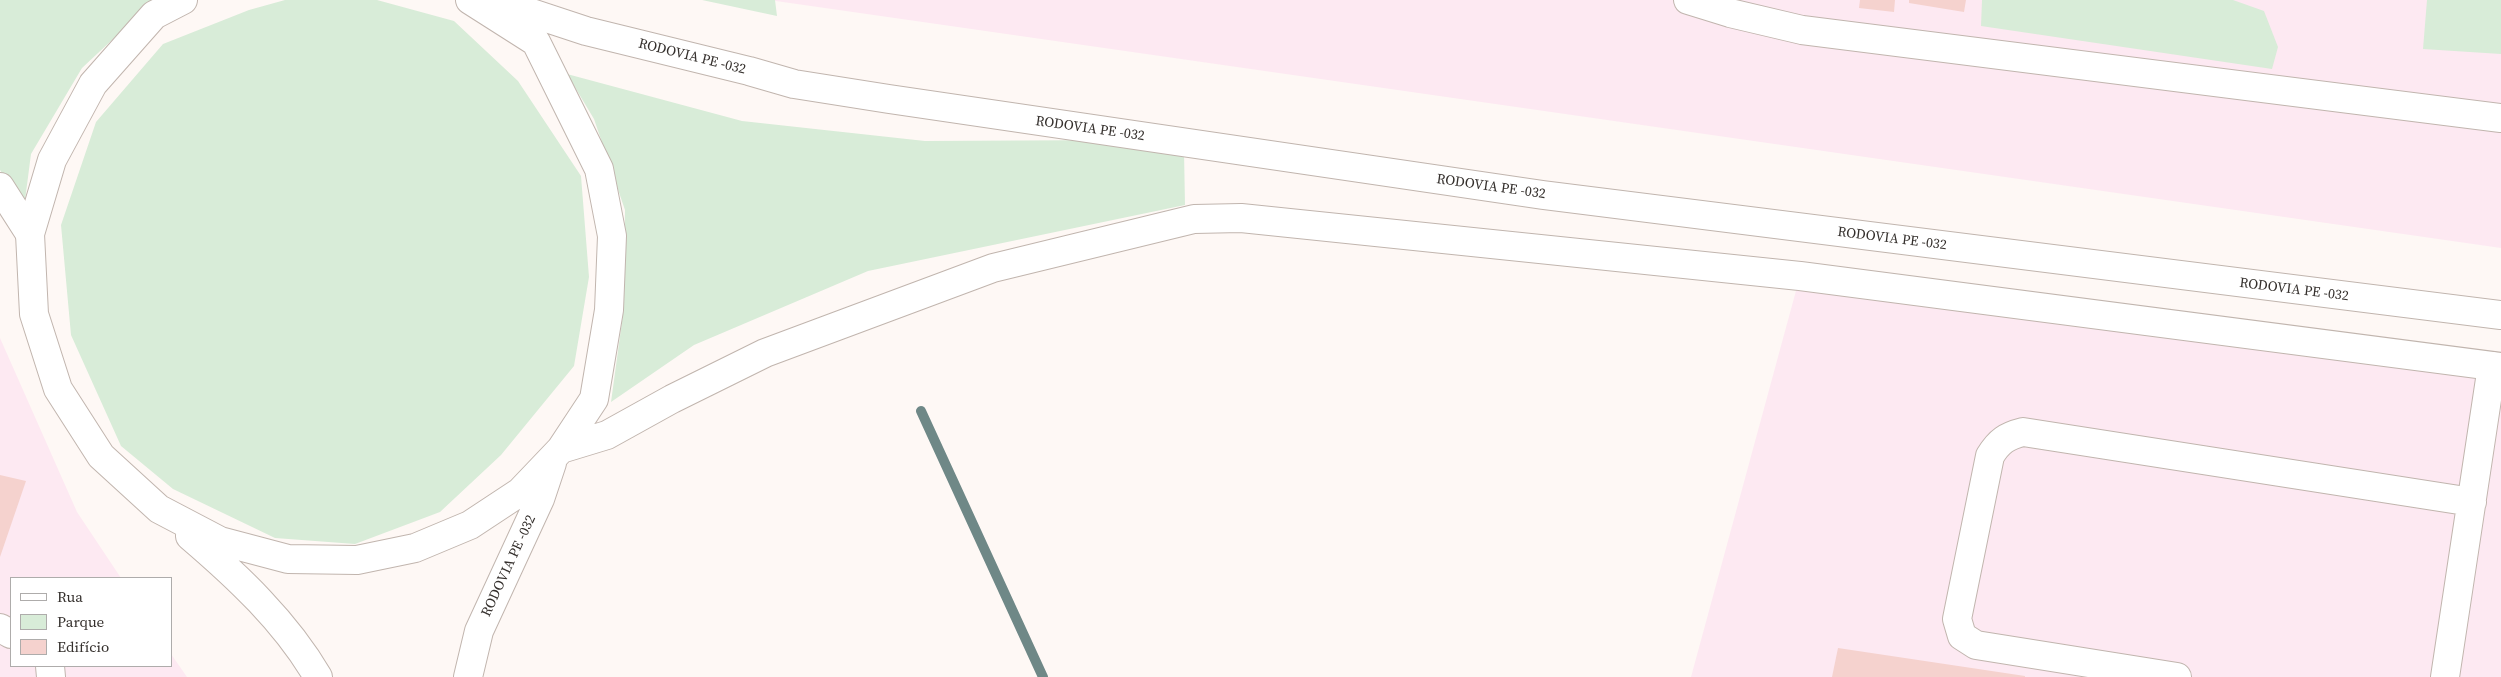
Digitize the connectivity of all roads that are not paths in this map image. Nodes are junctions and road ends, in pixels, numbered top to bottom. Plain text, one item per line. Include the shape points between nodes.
1 (183, 0) edge
2 (470, 0) edge
3 (492, 0) edge
4 (1688, 0) edge
5 (1732, 7) edge
6 (2501, 118) edge
7 (0, 187) edge
8 (30, 234) junction
9 (2501, 315) edge
10 (2497, 366) edge
11 (558, 452) junction
12 (2472, 502) junction
13 (159, 509) junction
14 (318, 677) edge
15 (468, 677) edge
16 (2177, 677) edge
17 (2445, 677) edge

1 - 8 main road, RODOVIA PE -032 via 154,15 93,84 52,160
2 - 11 main road, RODOVIA PE -032 via 536,42 599,169 612,236 609,310 594,399
3 - 9 main road, RODOVIA PE -032 via 586,31 794,84 888,99 1542,195
4 - 5 main road
5 - 6 main road via 1802,30
7 - 8 main road
8 - 13 main road, RODOVIA PE -032 via 34,314 58,389 100,456
10 - 11 main road, RODOVIA PE -032 via 1800,276 1241,218 1194,220 993,268 765,353 607,435
10 - 12 main road
11 - 13 main road, RODOVIA PE -032 via 520,492 470,525 415,548 357,560 288,559 220,541
11 - 15 main road, RODOVIA PE -032 via 540,499 479,631
12 - 16 main road via 2023,432 2004,438 1990,456 1957,620 1962,636 1976,645
12 - 17 main road
13 - 14 main road, RODOVIA PE -032 via 223,564 272,614

